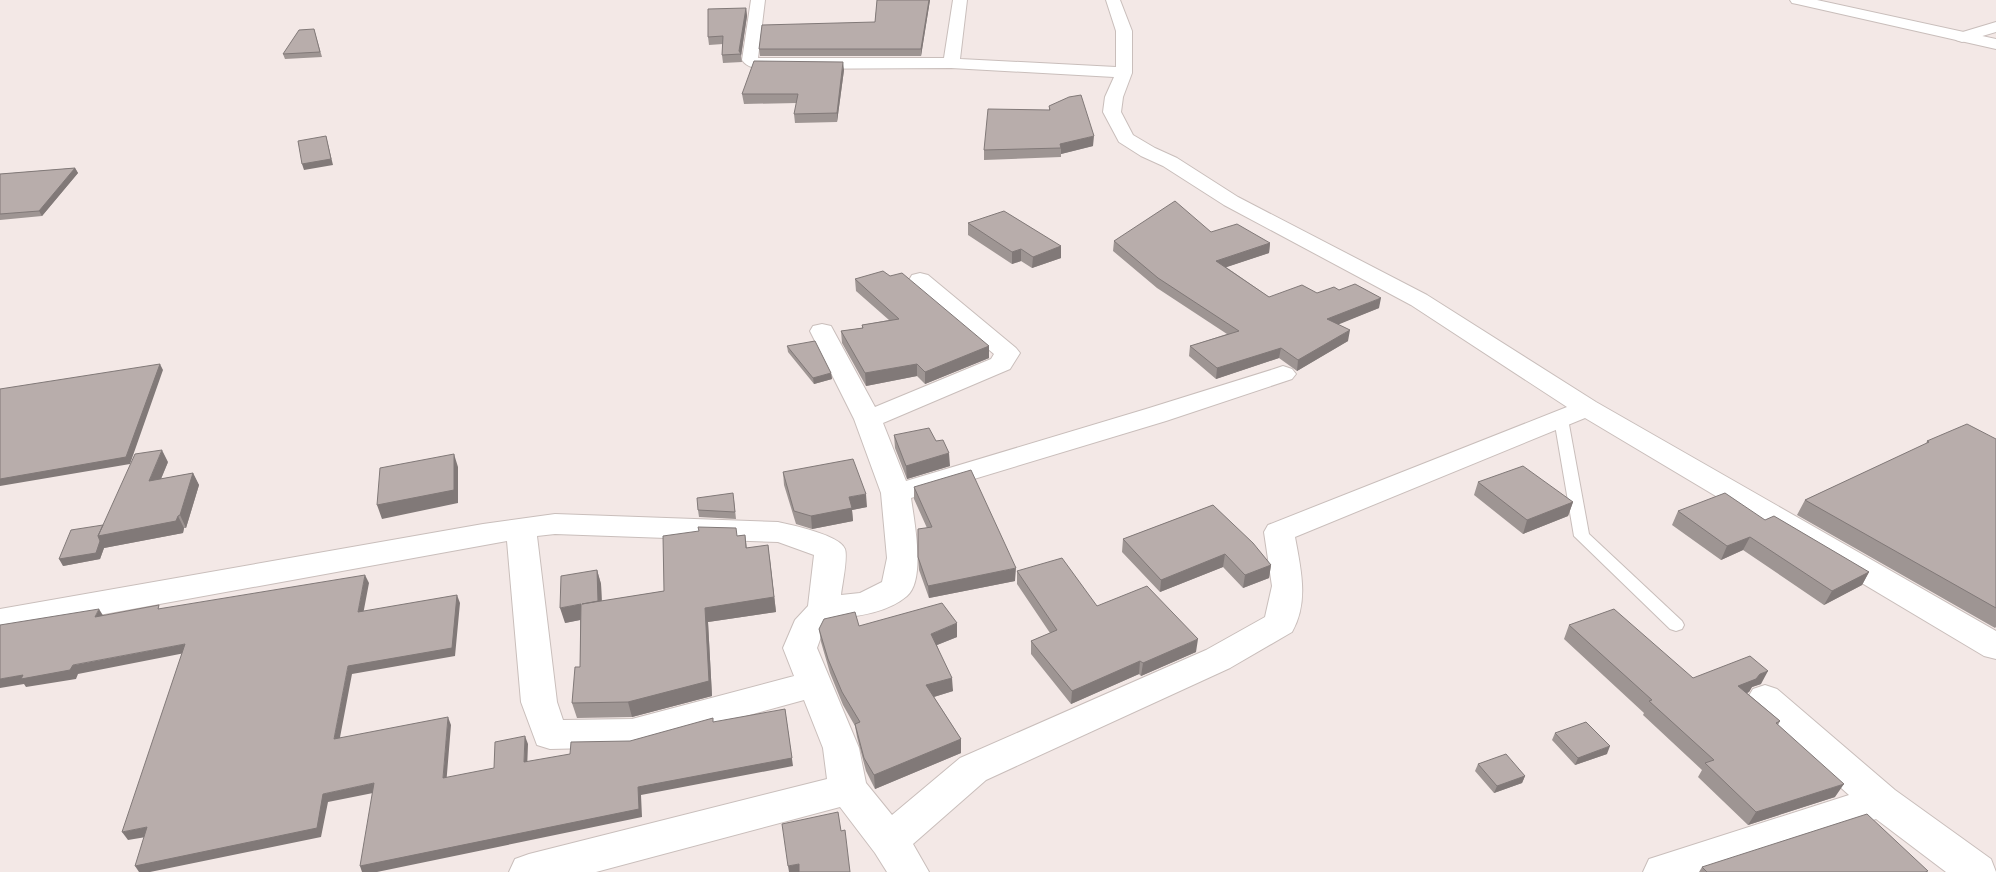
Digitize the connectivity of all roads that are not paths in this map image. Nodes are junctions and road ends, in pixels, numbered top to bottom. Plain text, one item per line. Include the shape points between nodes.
1 (758, 0) edge
2 (960, 0) edge
3 (1112, 0) edge
4 (1797, 0) edge
5 (1996, 27) edge
6 (1962, 37) junction
7 (1996, 44) edge
8 (951, 63) junction
9 (1124, 73) junction
10 (920, 280) dead end
11 (822, 331) dead end
12 (1283, 374) dead end
13 (1574, 414) junction
14 (868, 419) junction
15 (896, 493) junction
16 (521, 528) junction
17 (824, 610) junction
18 (0, 621) edge
19 (1676, 624) dead end
20 (1996, 647) edge
21 (815, 684) junction
22 (1765, 699) dead end
23 (848, 789) junction
24 (1881, 801) junction
25 (889, 841) junction
26 (529, 872) edge
27 (909, 872) edge
28 (1663, 872) edge
29 (1977, 872) edge

1 - 8 street via 752,62
2 - 8 street
3 - 9 street via 1124,31
4 - 6 street
5 - 6 street
6 - 7 street
8 - 9 street
9 - 13 street via 1114,96 1112,112 1126,138 1231,200 1419,300
10 - 14 street via 1007,353 1001,364
11 - 14 street
12 - 15 street
13 - 19 lane via 1582,536
13 - 20 street
13 - 25 street via 1278,532 1288,586 1280,624 1218,659 973,769
14 - 15 street
15 - 17 street via 903,558 896,588 866,604
16 - 17 street via 555,524 778,532 802,538 830,550
16 - 18 street
16 - 21 street via 539,702 550,734 632,733
17 - 21 street via 807,628 800,648
21 - 23 street via 841,748
22 - 24 street
23 - 25 street
23 - 26 street
24 - 28 street
24 - 29 street
25 - 27 street

